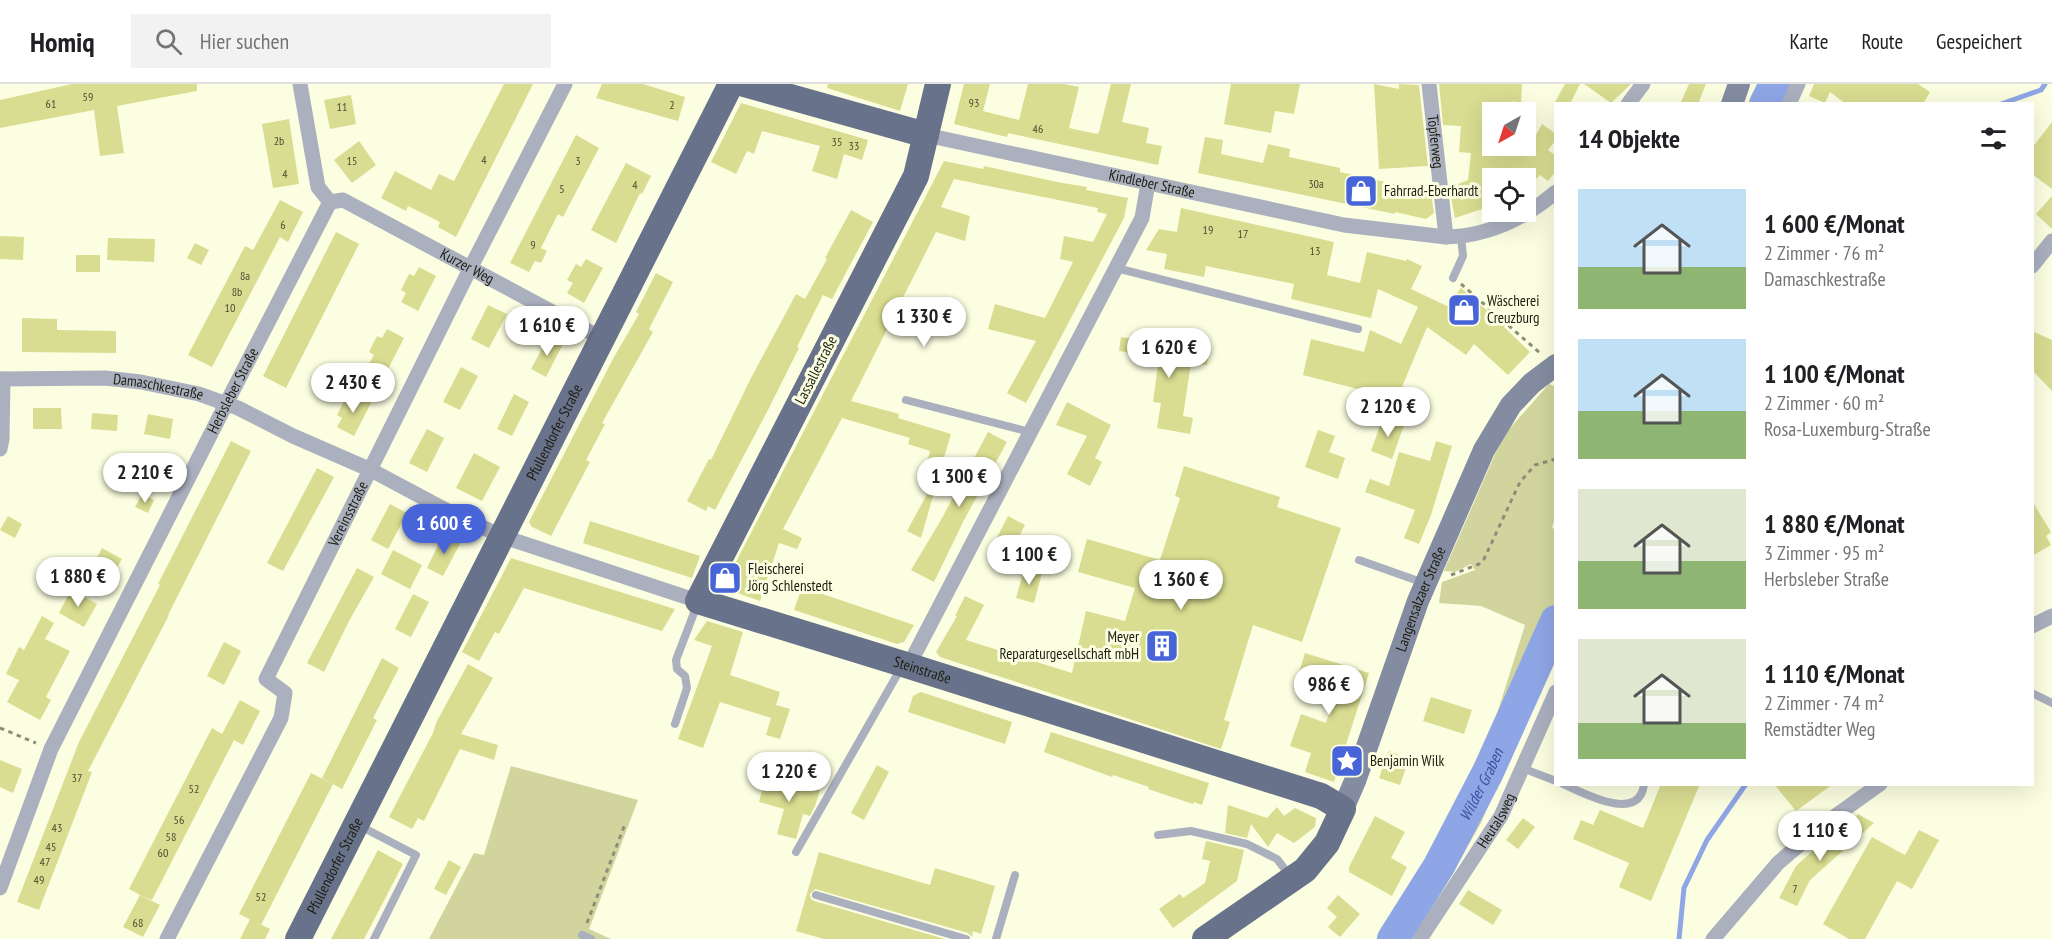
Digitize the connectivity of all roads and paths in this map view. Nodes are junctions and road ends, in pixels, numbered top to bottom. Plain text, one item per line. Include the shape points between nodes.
1 (300, 84) edge
2 (565, 84) edge
3 (731, 84) edge
4 (744, 84) edge
5 (938, 84) edge
6 (1429, 84) edge
7 (1643, 84) edge
8 (1739, 84) edge
9 (1798, 84) edge
10 (1630, 102) edge
11 (1733, 102) edge
12 (1790, 102) edge
13 (926, 135) junction
14 (1148, 183) junction
15 (1554, 194) edge
16 (330, 202) junction
17 (1453, 237) junction
18 (2052, 241) edge
19 (2034, 264) edge
20 (471, 267) junction
21 (1116, 268) junction
22 (1453, 278) joint
23 (1358, 329) dead end
24 (603, 339) junction
25 (1535, 350) dead end
26 (1554, 366) edge
27 (2, 379) edge
28 (906, 400) dead end
29 (226, 404) junction
30 (1030, 432) junction
31 (0, 449) edge
32 (1554, 460) edge
33 (371, 470) junction
34 (501, 536) junction
35 (1359, 560) dead end
36 (1425, 583) junction
37 (698, 601) junction
38 (2052, 616) edge
39 (2034, 627) edge
40 (906, 664) junction
41 (2034, 694) edge
42 (1554, 698) edge
43 (2052, 703) edge
44 (675, 724) dead end
45 (0, 728) edge
46 (51, 749) junction
47 (1522, 768) junction
48 (1554, 781) edge
49 (1568, 786) edge
50 (1644, 786) edge
51 (1877, 786) edge
52 (1343, 809) junction
53 (356, 824) junction
54 (625, 824) dead end
55 (1158, 835) dead end
56 (796, 852) dead end
57 (1015, 875) dead end
58 (1293, 880) junction
59 (0, 888) edge
60 (816, 895) dead end
61 (582, 935) joint
62 (167, 939) edge
63 (298, 939) edge
64 (374, 939) edge
65 (591, 939) edge
66 (966, 939) edge
67 (996, 939) edge
68 (1204, 939) edge
69 (1420, 939) edge
70 (1713, 939) edge

1 - 16 street via 318,187
2 - 20 street, Vereinsstraße
3 - 24 main road, Pfullendorfer Straße
4 - 13 main road, Kindleber Straße
5 - 13 main road, Lassallestraße
6 - 17 street, Töpferweg
7 - 10 street
8 - 11 street
9 - 12 street
13 - 14 street, Kindleber Straße
13 - 37 main road, Lassallestraße via 916,176
14 - 17 street, Kindleber Straße via 1344,225
14 - 21 street via 1142,218
15 - 17 street, Kindleber Straße via 1536,210 1494,230
16 - 20 street, Kurzer Weg via 344,200
16 - 29 street, Herbsleber Straße
17 - 22 lane via 1463,256
18 - 19 street
20 - 24 street, Kurzer Weg
20 - 33 street, Vereinsstraße
21 - 23 lane
21 - 30 street
22 - 25 path
24 - 34 main road, Pfullendorfer Straße
26 - 36 street, Langensalzaer Straße via 1511,405 1484,450
27 - 29 street, Damaschkestraße via 105,378 168,387
27 - 31 street
28 - 30 lane
29 - 33 street, Damaschkestraße
29 - 46 street, Herbsleber Straße
30 - 40 street
32 - 36 path via 1536,465 1520,482 1488,553 1479,564
33 - 34 street, Damaschkestraße
33 - 62 street, Vereinsstraße via 266,679 285,693 281,718
34 - 37 street, Steinstraße
34 - 53 main road, Pfullendorfer Straße
35 - 36 lane
36 - 52 street, Langensalzaer Straße
37 - 40 main road, Steinstraße
37 - 44 lane via 676,660 687,688
38 - 39 street
40 - 52 main road, Steinstraße via 1321,796
40 - 56 lane
41 - 43 lane
42 - 47 street, Heutalsweg
45 - 46 path
46 - 59 street, Herbsleber Straße
47 - 48 lane
47 - 69 street, Heutalsweg via 1501,816
49 - 50 lane via 1625,805 1639,798
51 - 70 street via 1820,827 1779,864
52 - 58 main road, Langensalzaer Straße via 1327,843
53 - 63 main road, Pfullendorfer Straße
53 - 64 lane via 416,855
54 - 61 path
55 - 58 lane via 1191,831 1247,844 1276,859
57 - 67 lane
58 - 68 main road, Langensalzaer Straße
60 - 66 lane
61 - 65 lane

